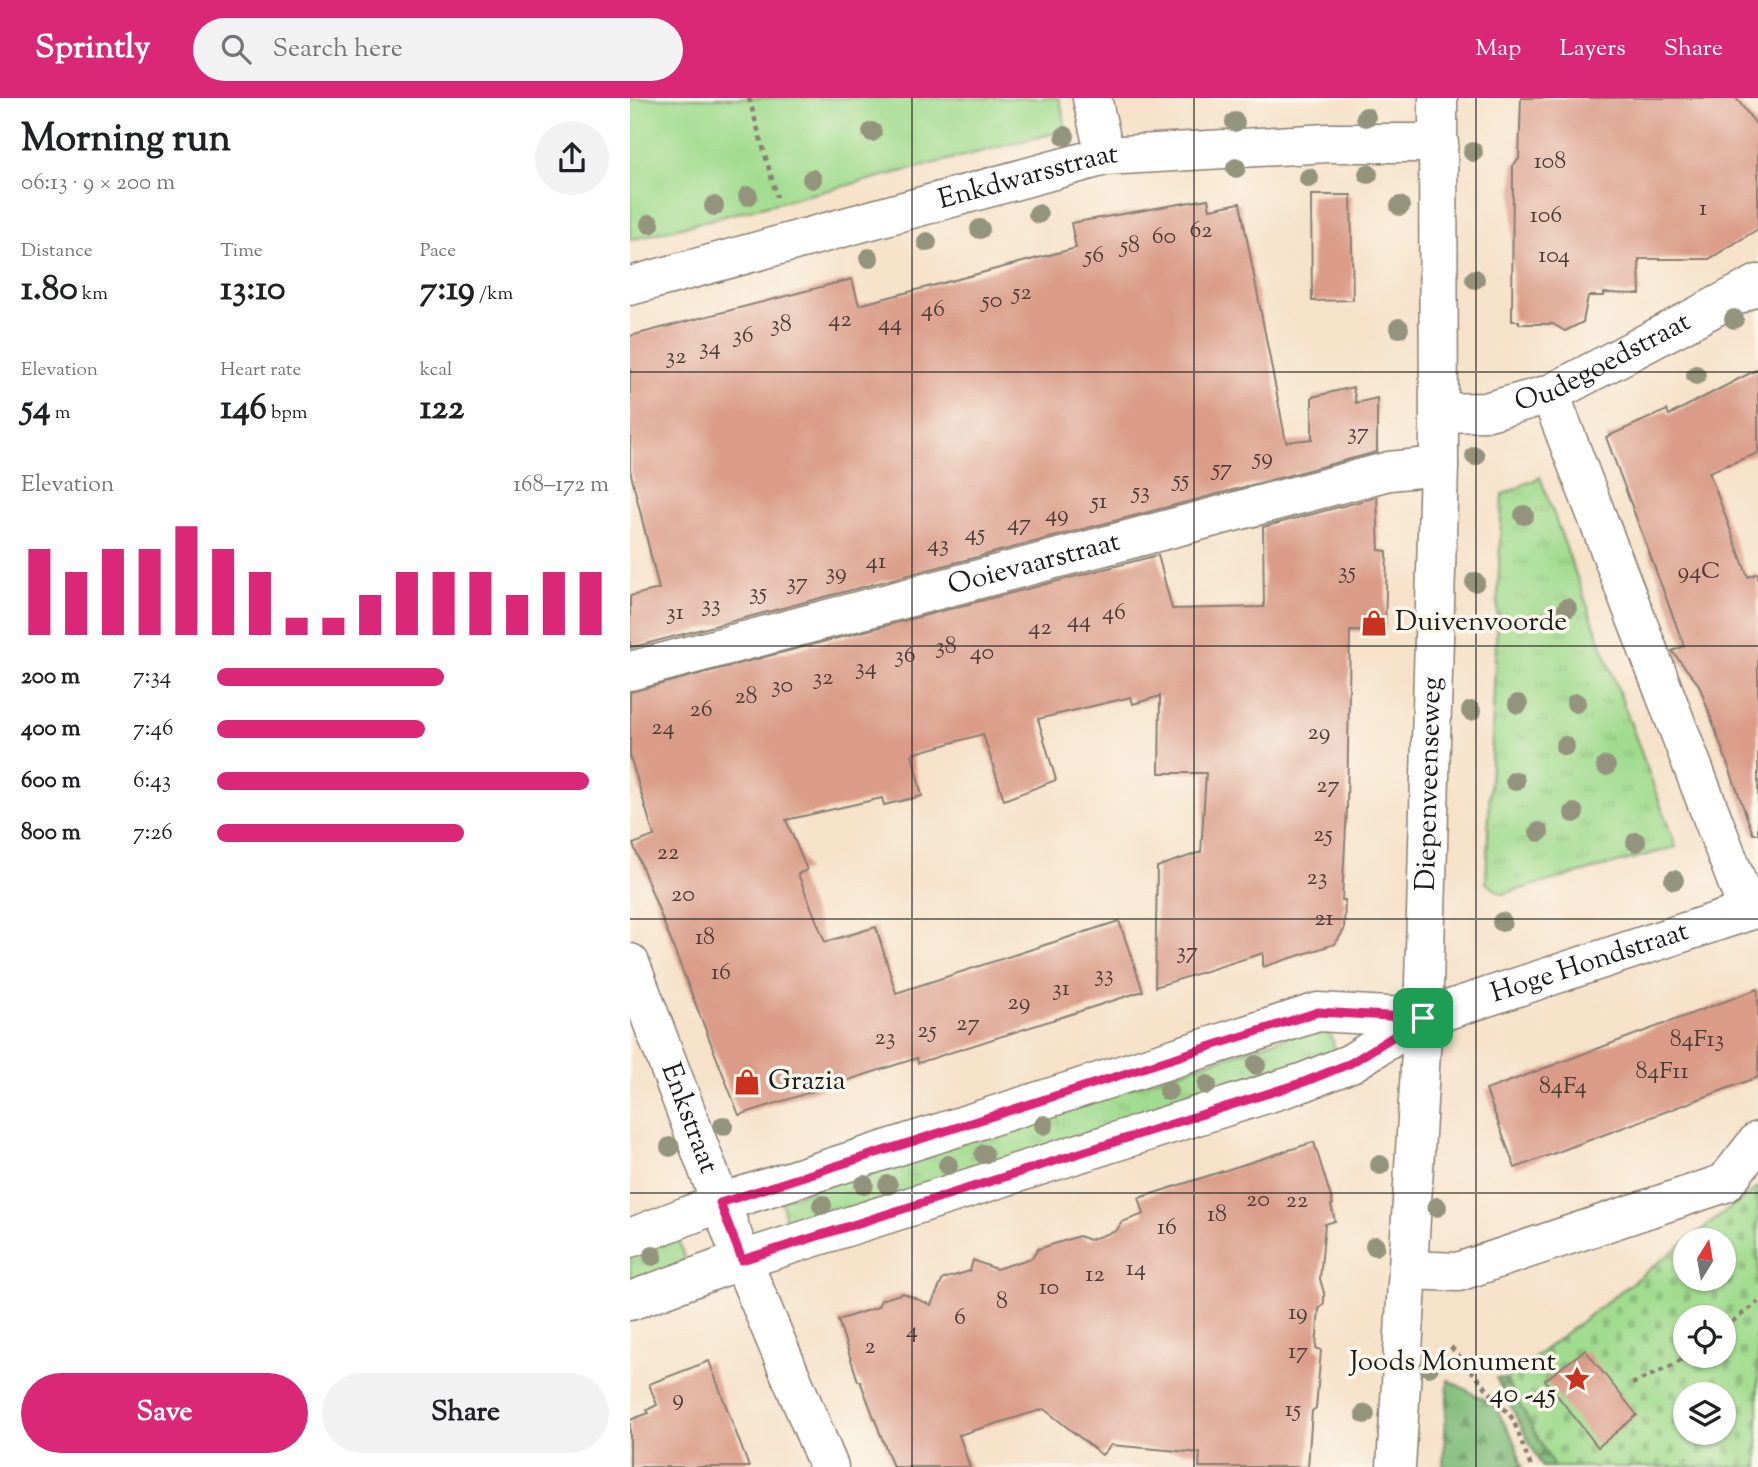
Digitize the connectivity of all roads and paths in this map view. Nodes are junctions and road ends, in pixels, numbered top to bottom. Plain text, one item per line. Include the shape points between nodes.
1 (749, 98) edge
2 (1092, 98) edge
3 (1438, 98) edge
4 (1439, 143) junction
5 (1105, 156) junction
6 (801, 241) junction
7 (1758, 284) edge
8 (630, 286) edge
9 (1550, 394) junction
10 (1440, 413) junction
11 (1439, 466) junction
12 (630, 671) edge
13 (1753, 910) edge
14 (630, 963) edge
15 (1423, 1018) junction
16 (1758, 1141) edge
17 (720, 1203) junction
18 (630, 1238) edge
19 (742, 1260) junction
20 (1408, 1283) junction
21 (630, 1301) edge
22 (1758, 1302) edge
23 (1736, 1319) edge
24 (1673, 1365) edge
25 (1632, 1384) dead end
26 (829, 1467) edge
27 (1396, 1467) edge
28 (1531, 1467) edge

1 - 6 path via 779,203
2 - 5 street
3 - 4 street, Diepenveenseweg
4 - 5 street, Enkdwarsstraat via 1328,143
4 - 10 street, Diepenveenseweg
5 - 6 street, Enkdwarsstraat
6 - 8 street, Enkdwarsstraat
7 - 9 street, Oudegoedstraat
9 - 10 street, Oudegoedstraat via 1485,412
9 - 13 street
10 - 11 street, Diepenveenseweg
11 - 12 street, Ooievaarstraat via 1389,471
11 - 15 street, Diepenveenseweg
13 - 15 street, Hoge Hondstraat
14 - 17 street, Enkstraat
15 - 17 street, Hoge Hondstraat via 1318,1012
15 - 19 street, Hoge Hondstraat via 1351,1063 1304,1082
15 - 20 street, Diepenveenseweg
16 - 20 street via 1725,1184 1458,1272
17 - 18 street, Hoge Hondstraat
17 - 19 street, Enkstraat
19 - 21 street, Hoge Hondstraat
19 - 26 street, Enkstraat
20 - 27 street, Diepenveenseweg
20 - 28 path via 1513,1419
22 - 23 path
24 - 25 path

